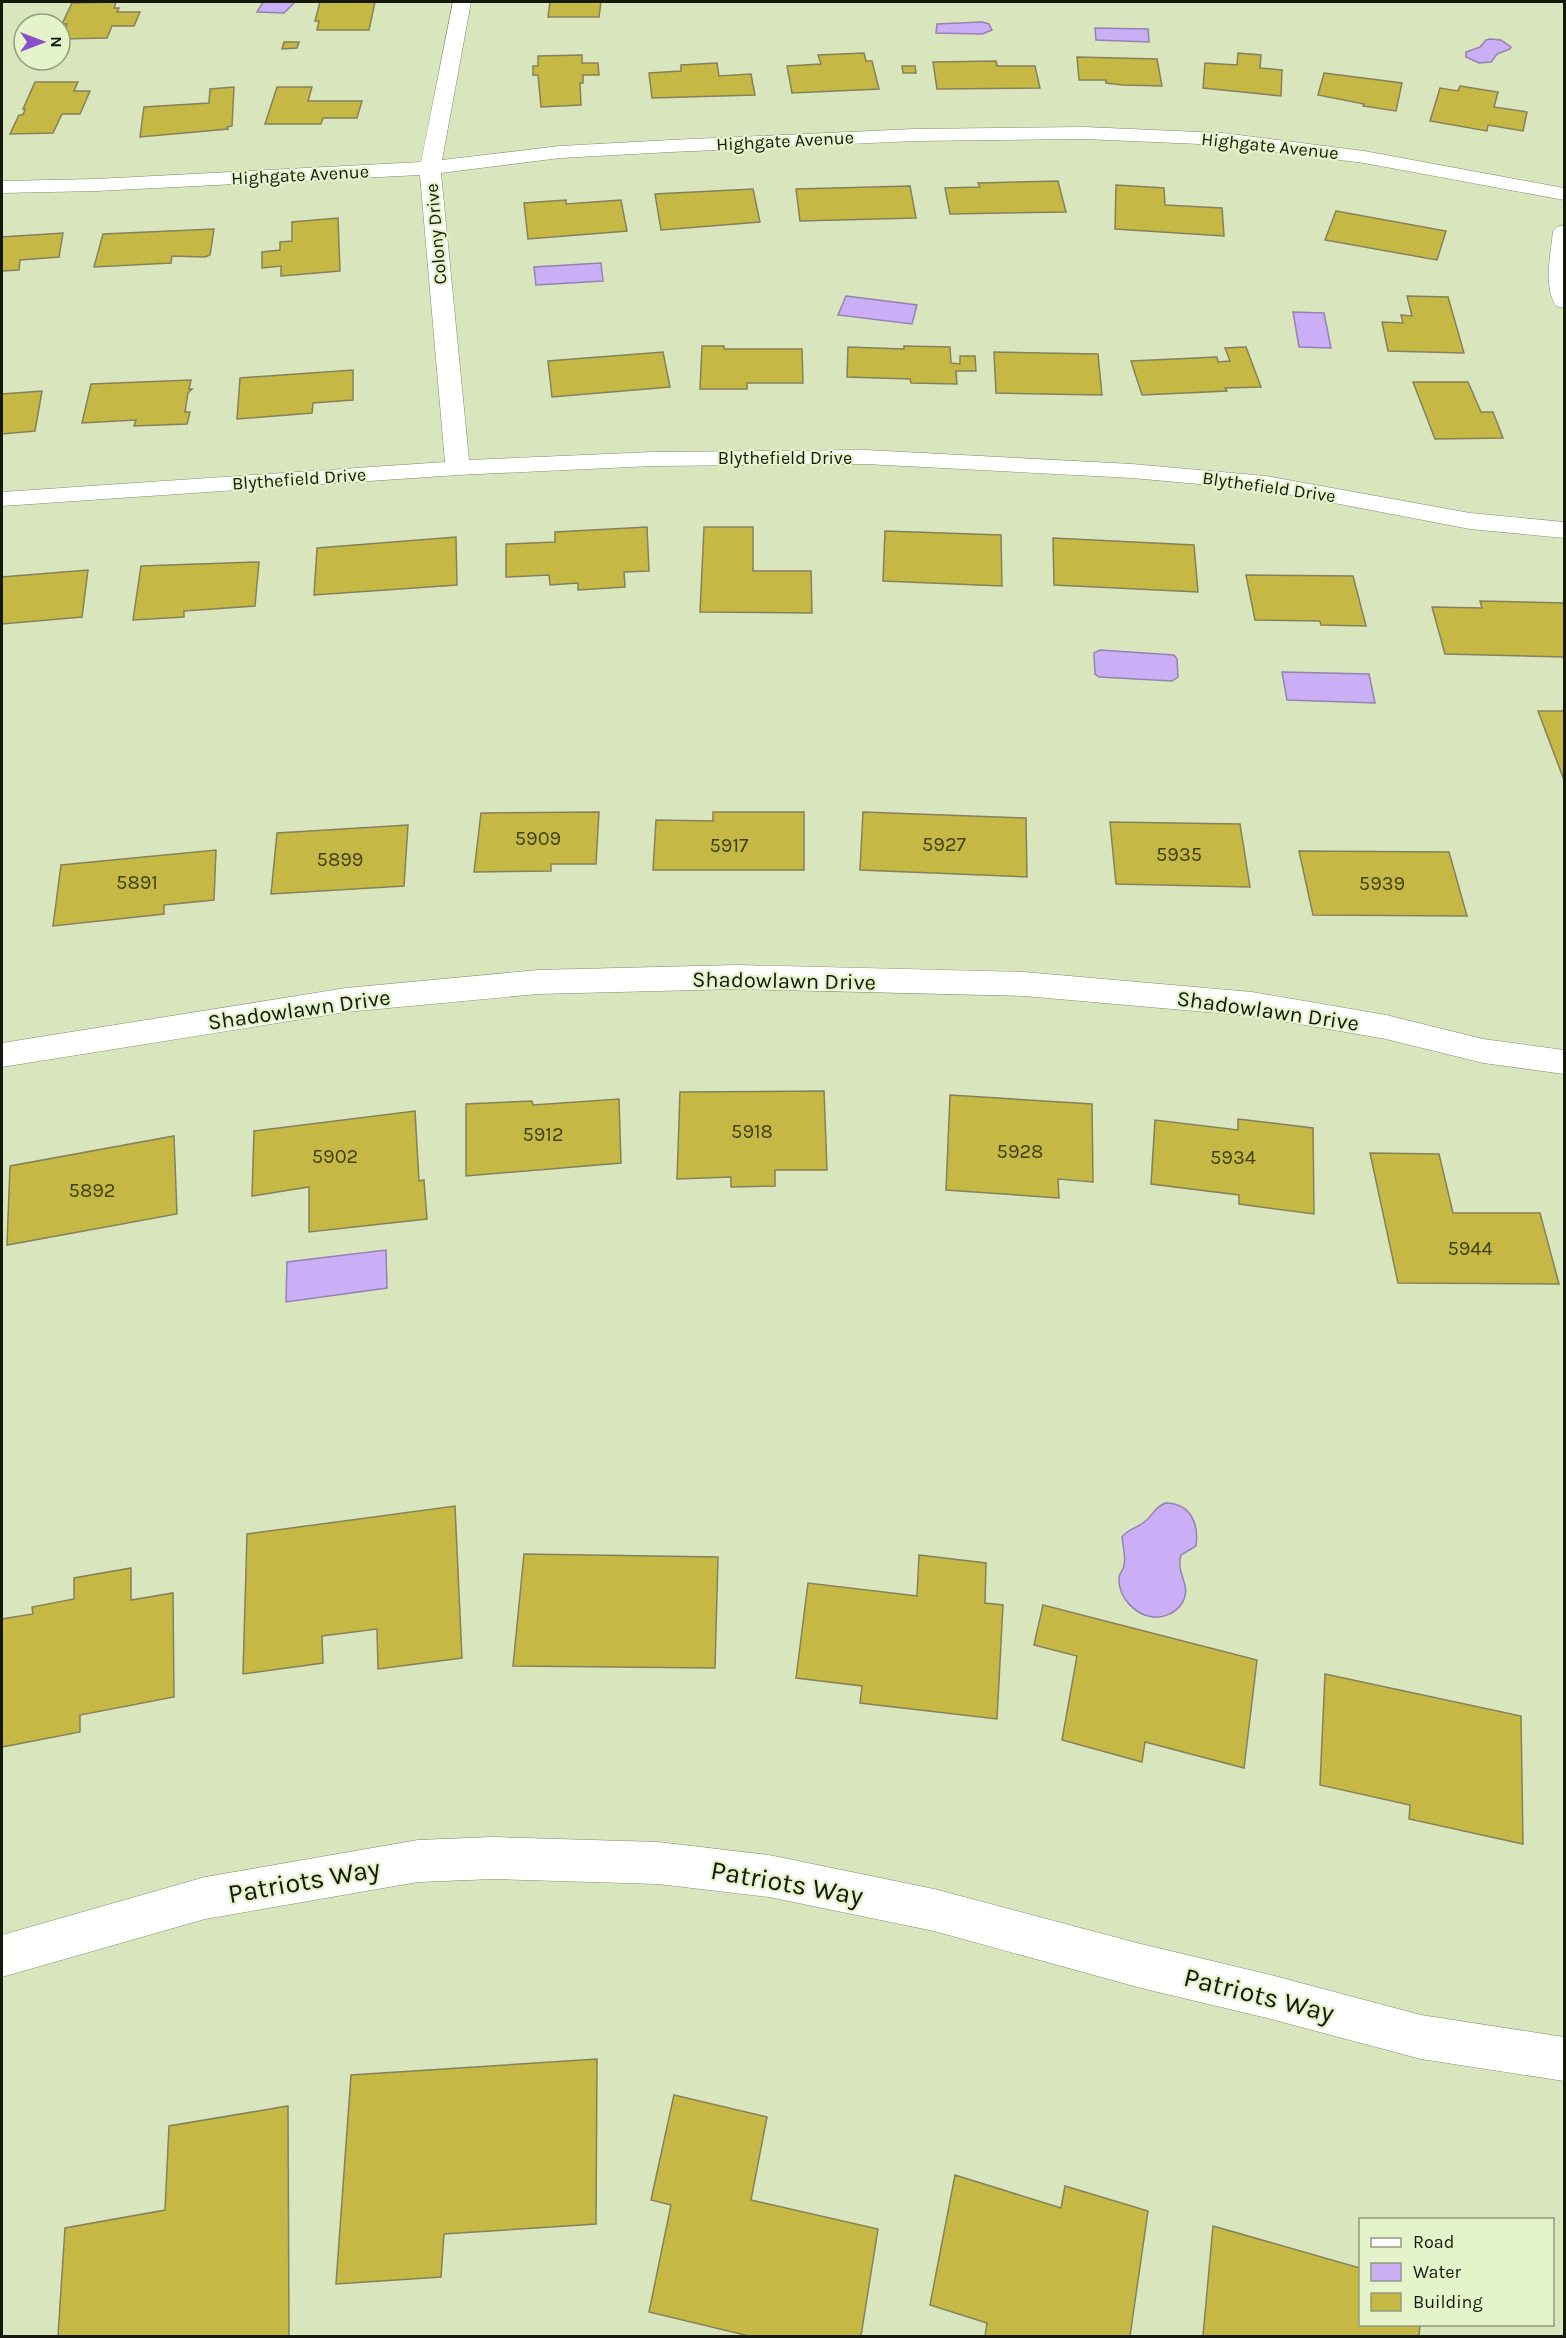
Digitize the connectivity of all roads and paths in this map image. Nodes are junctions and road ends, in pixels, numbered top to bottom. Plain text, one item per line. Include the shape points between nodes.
1 (462, 2) edge
2 (430, 168) junction
3 (2, 187) edge
4 (1564, 194) edge
5 (1564, 231) edge
6 (1564, 301) edge
7 (458, 468) junction
8 (2, 498) edge
9 (1564, 530) edge
10 (2, 1055) edge
11 (1564, 1062) edge
12 (2, 1956) edge
13 (1564, 2059) edge

1 - 2 street, Colony Drive
2 - 3 street, Highgate Avenue
2 - 4 street, Highgate Avenue via 560,152 914,135 1084,133 1223,139 1354,156
2 - 7 street, Colony Drive
5 - 6 street via 1560,277
7 - 8 street, Blythefield Drive
7 - 9 street, Blythefield Drive via 664,459 866,457 1001,463 1266,483 1470,521
10 - 11 street, Shadowlawn Drive via 346,1000 538,982 737,977 1024,984 1252,1004 1386,1027 1483,1051
12 - 13 street, Patriots Way via 206,1898 418,1861 493,1858 658,1863 769,1876 934,1910 1421,2037

